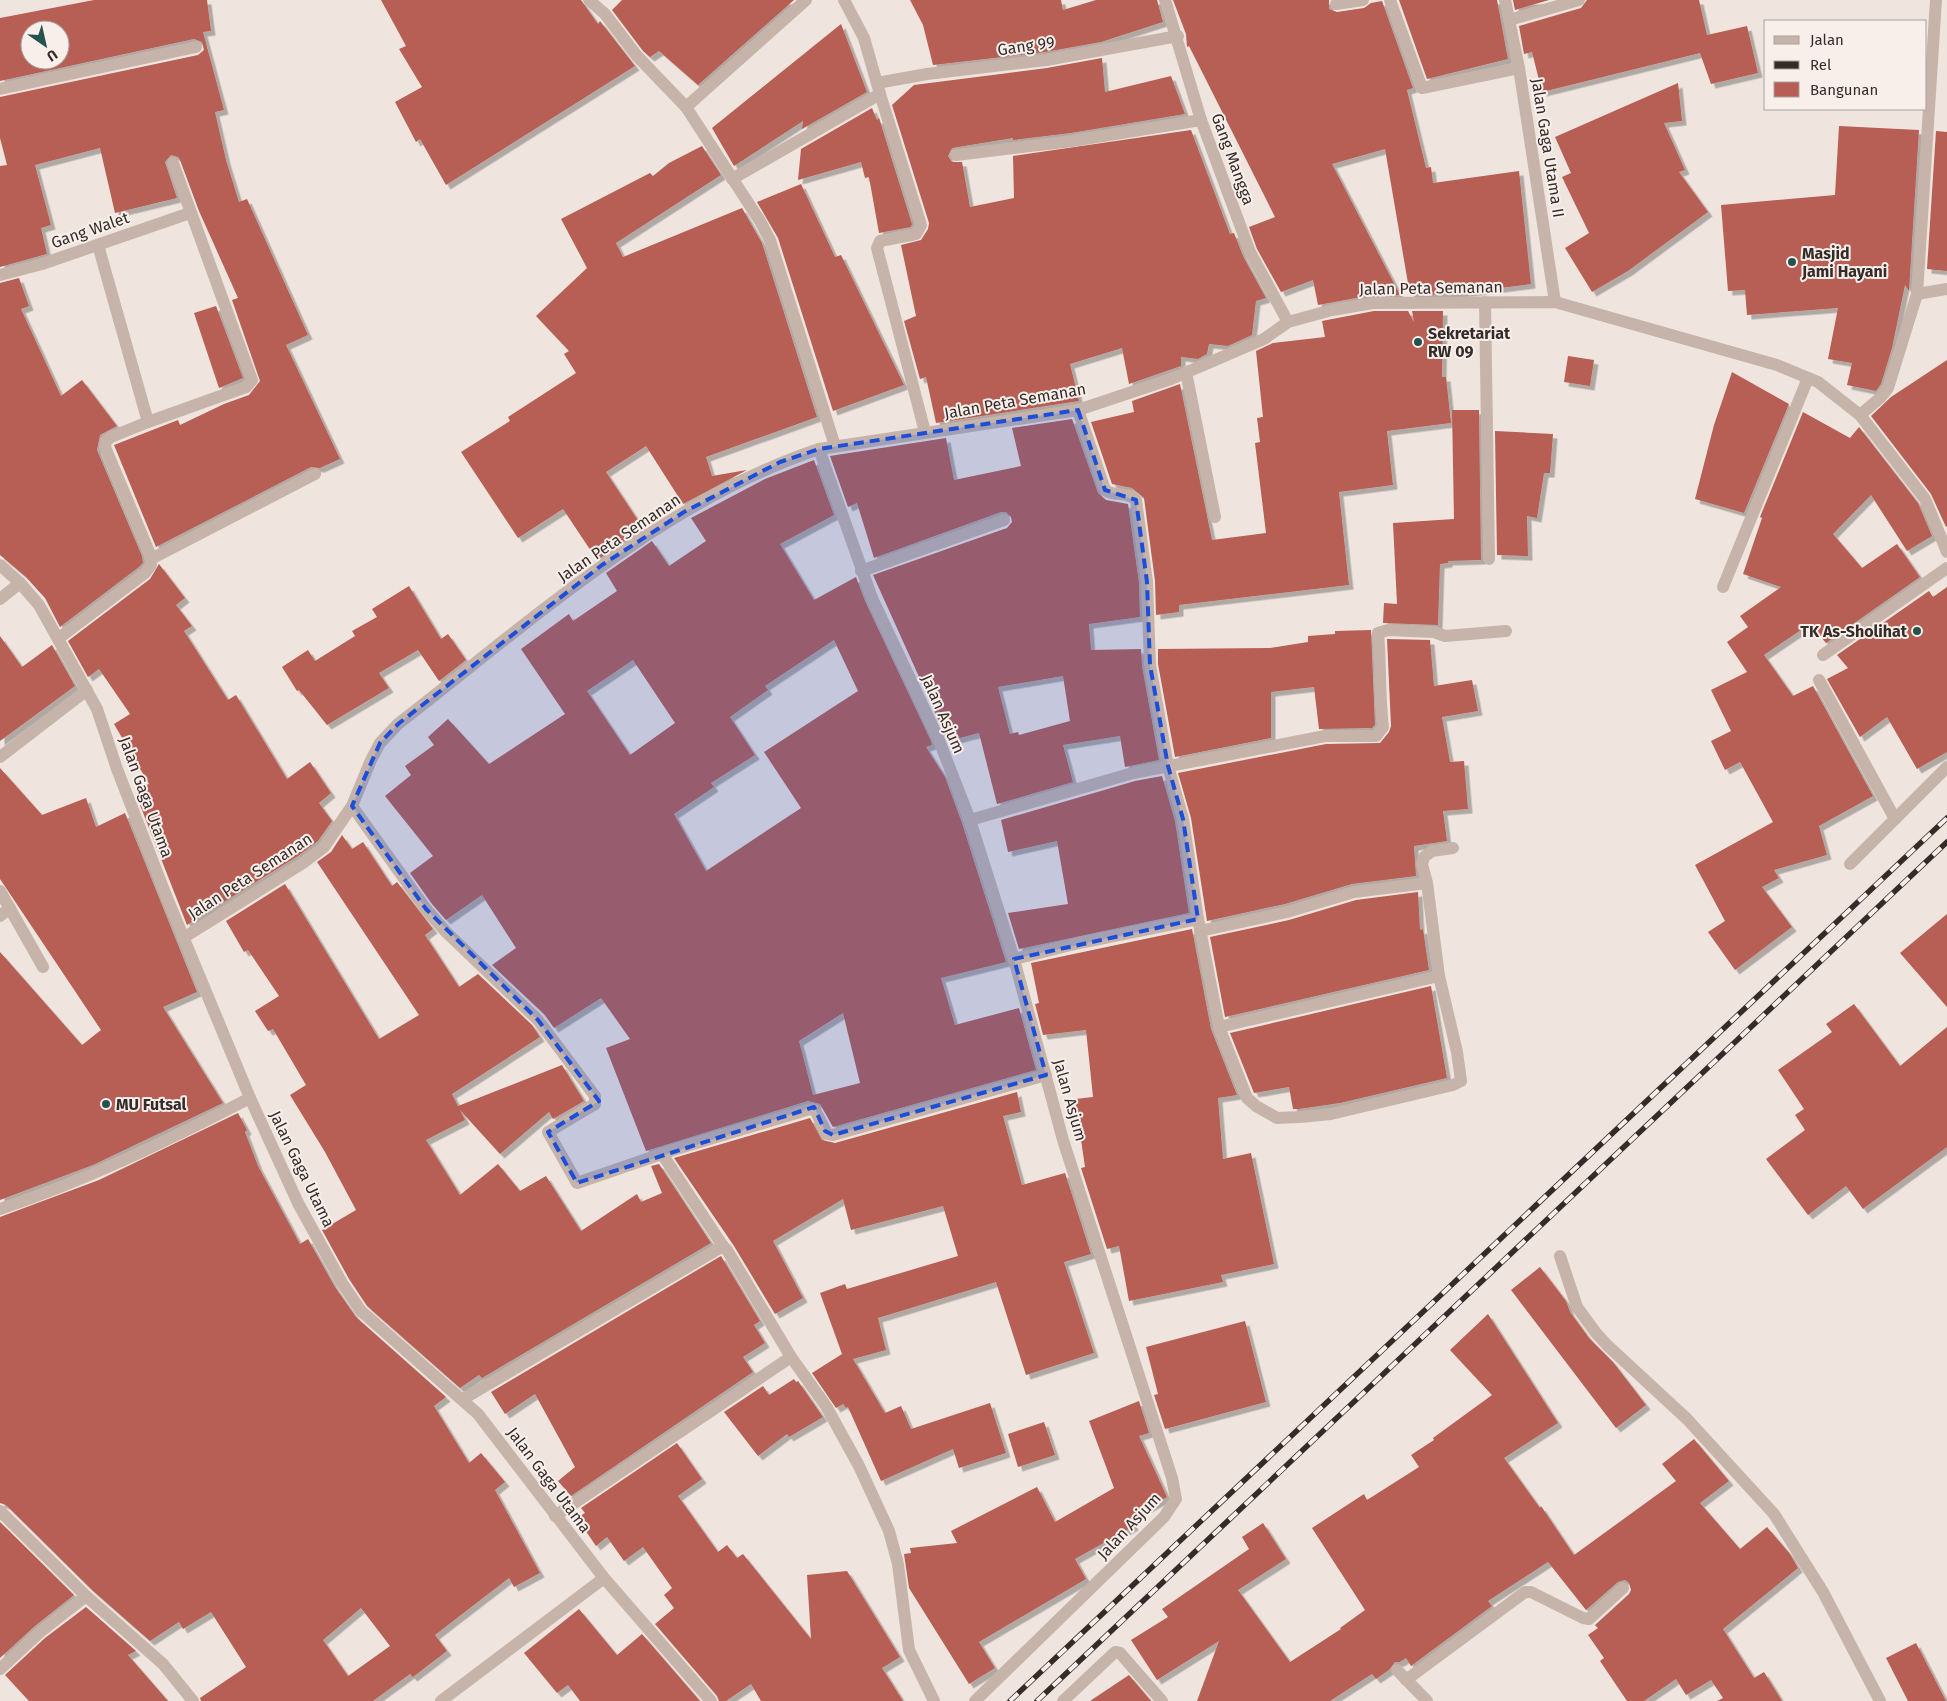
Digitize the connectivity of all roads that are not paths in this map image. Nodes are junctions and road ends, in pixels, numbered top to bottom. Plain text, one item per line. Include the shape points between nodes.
1 (589, 0) edge
2 (806, 0) edge
3 (1166, 0) edge
4 (1362, 0) edge
5 (1390, 0) edge
6 (1505, 0) edge
7 (1579, 0) edge
8 (1936, 0) edge
9 (847, 1) edge
10 (1336, 4) dead end
11 (1509, 20) junction
12 (1178, 36) junction
13 (196, 46) dead end
14 (1519, 68) junction
15 (879, 88) junction
16 (0, 89) edge
17 (686, 106) junction
18 (1201, 120) junction
19 (956, 155) dead end
20 (173, 163) dead end
21 (732, 178) junction
22 (190, 213) junction
23 (98, 244) junction
24 (0, 276) edge
25 (1947, 288) edge
26 (1917, 294) junction
27 (1485, 302) junction
28 (1555, 302) junction
29 (1288, 322) junction
30 (1186, 372) junction
31 (1808, 378) junction
32 (1078, 410) junction
33 (1860, 415) junction
34 (148, 422) junction
35 (925, 432) junction
36 (835, 446) junction
37 (818, 449) junction
38 (315, 474) dead end
39 (1214, 517) dead end
40 (1004, 520) dead end
41 (1947, 552) edge
42 (151, 559) junction
43 (1489, 559) dead end
44 (0, 565) edge
45 (1947, 568) edge
46 (861, 570) junction
47 (20, 583) junction
48 (1723, 587) dead end
49 (0, 599) edge
50 (1506, 632) dead end
51 (59, 638) junction
52 (1823, 655) dead end
53 (1819, 680) dead end
54 (87, 690) junction
55 (0, 757) edge
56 (1168, 766) junction
57 (1947, 767) edge
58 (352, 806) junction
59 (1895, 819) junction
60 (970, 820) junction
61 (1454, 848) dead end
62 (1850, 864) dead end
63 (1427, 883) junction
64 (0, 891) edge
65 (5, 912) edge
66 (1199, 925) junction
67 (184, 938) junction
68 (1014, 959) junction
69 (44, 967) dead end
70 (1438, 976) junction
71 (1219, 1027) junction
72 (1046, 1075) junction
73 (250, 1098) junction
74 (662, 1154) junction
75 (0, 1208) edge
76 (723, 1246) junction
77 (1560, 1256) dead end
78 (791, 1357) junction
79 (463, 1399) junction
80 (0, 1511) edge
81 (555, 1516) junction
82 (604, 1578) junction
83 (1623, 1588) dead end
84 (86, 1596) junction
85 (0, 1669) edge
86 (193, 1701) edge
87 (441, 1701) edge
88 (711, 1701) edge
89 (934, 1701) edge
90 (975, 1701) edge
91 (1063, 1701) edge
92 (1162, 1701) edge
93 (1427, 1701) edge
94 (1880, 1701) edge

1 - 17 street
2 - 17 street
3 - 12 street, Gang Mangga
4 - 10 street
5 - 14 street via 1422,88
6 - 11 street, Jalan Gaga Utama II
7 - 11 street
8 - 26 street
9 - 15 street via 864,38
11 - 14 street, Jalan Gaga Utama II
12 - 15 street, Gang 99 via 1046,60 927,74
12 - 18 street, Gang Mangga
13 - 16 street
14 - 28 street, Jalan Gaga Utama II
15 - 21 street, Gang 99
15 - 35 street via 920,225 916,234 880,241 876,248
17 - 21 street
18 - 19 street via 1072,141
18 - 29 street, Gang Mangga via 1250,252
20 - 22 street
21 - 36 street via 770,240
22 - 23 street, Gang Walet
22 - 34 street via 252,380 246,387
23 - 24 street, Gang Walet
23 - 34 street
25 - 26 street
26 - 33 street via 1888,388
27 - 28 street, Jalan Peta Semanan
27 - 29 street, Jalan Peta Semanan via 1373,303
27 - 43 street
28 - 31 street, Jalan Peta Semanan via 1777,366
29 - 30 street, Jalan Peta Semanan via 1264,338
30 - 32 street, Jalan Peta Semanan
30 - 39 street
31 - 33 street, Jalan Peta Semanan via 1818,382
31 - 48 street
32 - 35 street, Jalan Peta Semanan
32 - 56 street via 1105,490 1136,500 1147,582 1150,665
33 - 41 street, Jalan Peta Semanan via 1925,499
34 - 42 street via 111,437 105,447
35 - 36 street, Jalan Peta Semanan
36 - 37 street, Jalan Peta Semanan
37 - 46 street, Jalan Asjum
37 - 58 street, Jalan Peta Semanan via 780,462 684,512 602,565 398,724 380,743
38 - 42 street
40 - 46 street
42 - 51 street via 145,573
44 - 47 street, Jalan Gaga Utama
45 - 52 street
46 - 60 street, Jalan Asjum via 938,738
47 - 49 street
47 - 51 street, Jalan Gaga Utama
50 - 56 street via 1445,636 1434,632 1388,630 1378,633 1383,727 1376,736 1324,736
51 - 54 street, Jalan Gaga Utama
53 - 59 street
54 - 55 street
54 - 67 street, Jalan Gaga Utama via 98,708 116,769
56 - 60 street via 1124,775
56 - 66 street via 1183,819
57 - 59 street
58 - 67 street, Jalan Peta Semanan via 324,847
58 - 74 street via 426,909 538,1020 596,1096 594,1104 548,1132 575,1182
59 - 62 street
60 - 68 street, Jalan Asjum
61 - 63 street via 1432,851 1424,857 1422,864
63 - 66 street via 1354,892 1287,912
63 - 70 street
64 - 65 street
65 - 69 street
66 - 68 street via 1079,943
66 - 71 street
67 - 73 street, Jalan Gaga Utama
68 - 72 street, Jalan Asjum
70 - 71 street
70 - 71 street via 1454,1036 1462,1078 1459,1083 1331,1114 1276,1118 1256,1106 1248,1098
72 - 74 street via 833,1135 827,1134 815,1110 810,1109
72 - 90 street, Jalan Asjum via 1176,1499 1164,1517
73 - 75 street via 100,1171
73 - 79 street, Jalan Gaga Utama via 298,1203 361,1311
74 - 76 street
76 - 78 street
76 - 79 street
77 - 94 street via 1577,1307 1596,1333 1687,1419 1774,1514 1823,1592
78 - 81 street
78 - 89 street via 826,1406 889,1531 898,1564 909,1650
79 - 81 street, Jalan Gaga Utama via 478,1414
80 - 84 street
81 - 82 street, Jalan Gaga Utama
82 - 87 street
82 - 88 street, Jalan Gaga Utama
83 - 93 street via 1589,1619 1531,1592 1524,1592 1402,1675
84 - 85 street
84 - 86 street via 163,1664
91 - 92 street via 1115,1652 1120,1653

